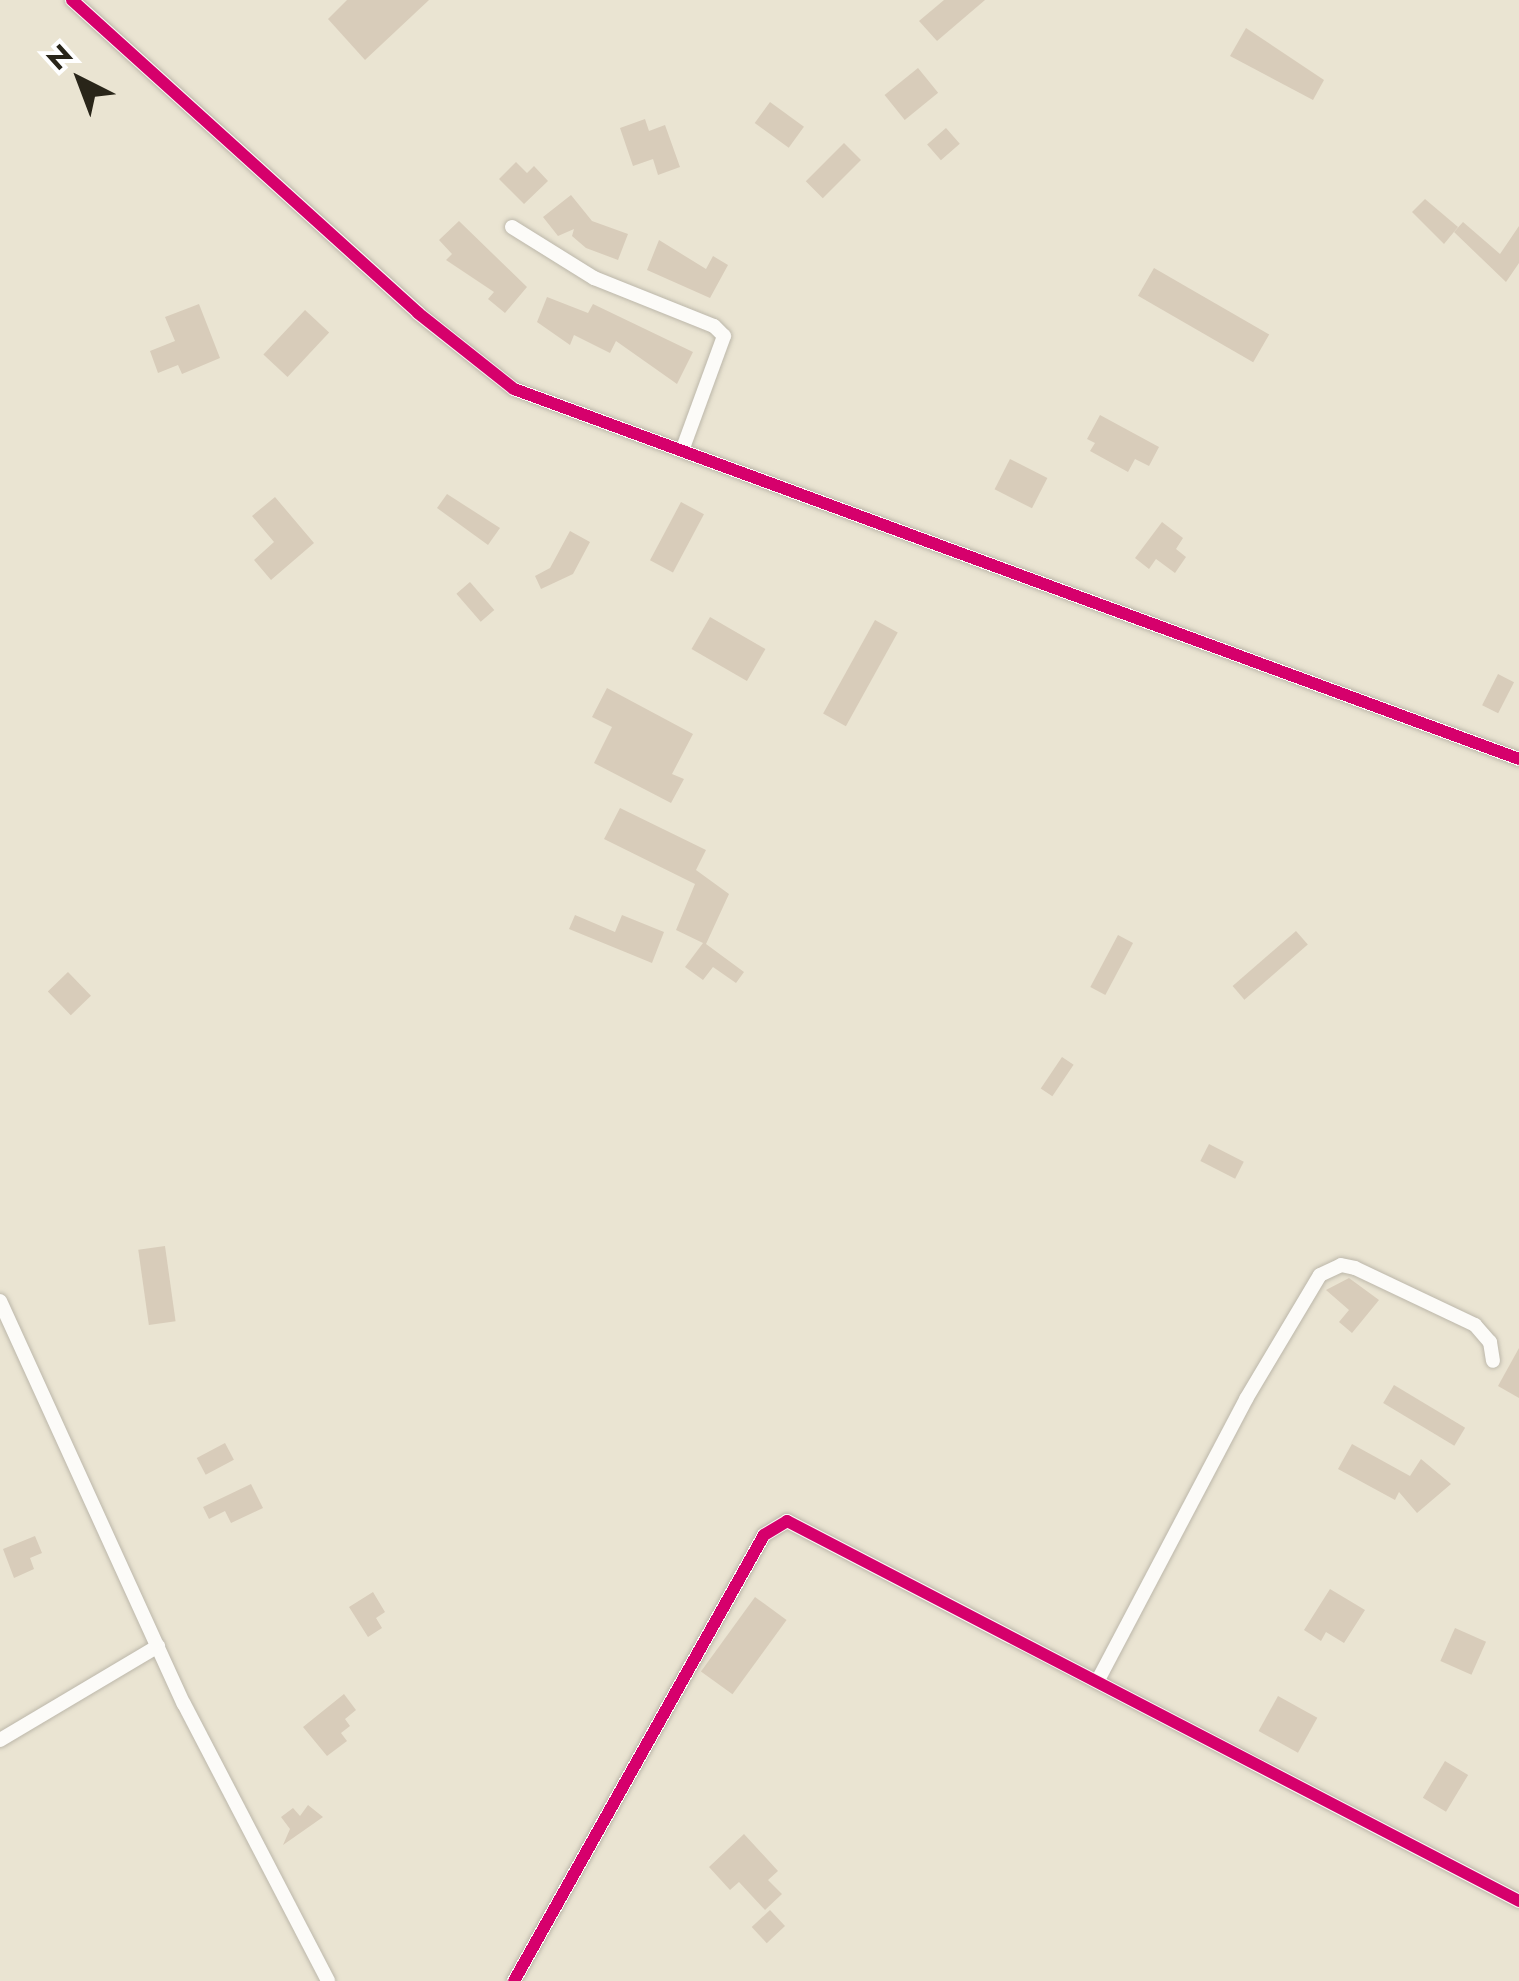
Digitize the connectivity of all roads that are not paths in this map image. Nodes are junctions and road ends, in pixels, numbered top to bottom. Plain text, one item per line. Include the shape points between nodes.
1 (72, 0) edge
2 (512, 227) dead end
3 (682, 451) junction
4 (1519, 760) edge
5 (0, 1301) edge
6 (1493, 1361) dead end
7 (158, 1646) junction
8 (1098, 1680) junction
9 (0, 1740) edge
10 (1519, 1901) edge
11 (328, 1981) edge
12 (514, 1981) edge

1 - 3 street via 476,363 514,389
2 - 3 street via 594,278 714,326 724,336
3 - 4 street
5 - 7 street
6 - 8 street via 1490,1342 1475,1325 1355,1268 1342,1265 1320,1275 1246,1399
7 - 9 street
7 - 11 street
8 - 10 street
8 - 12 street via 801,1523 775,1525

